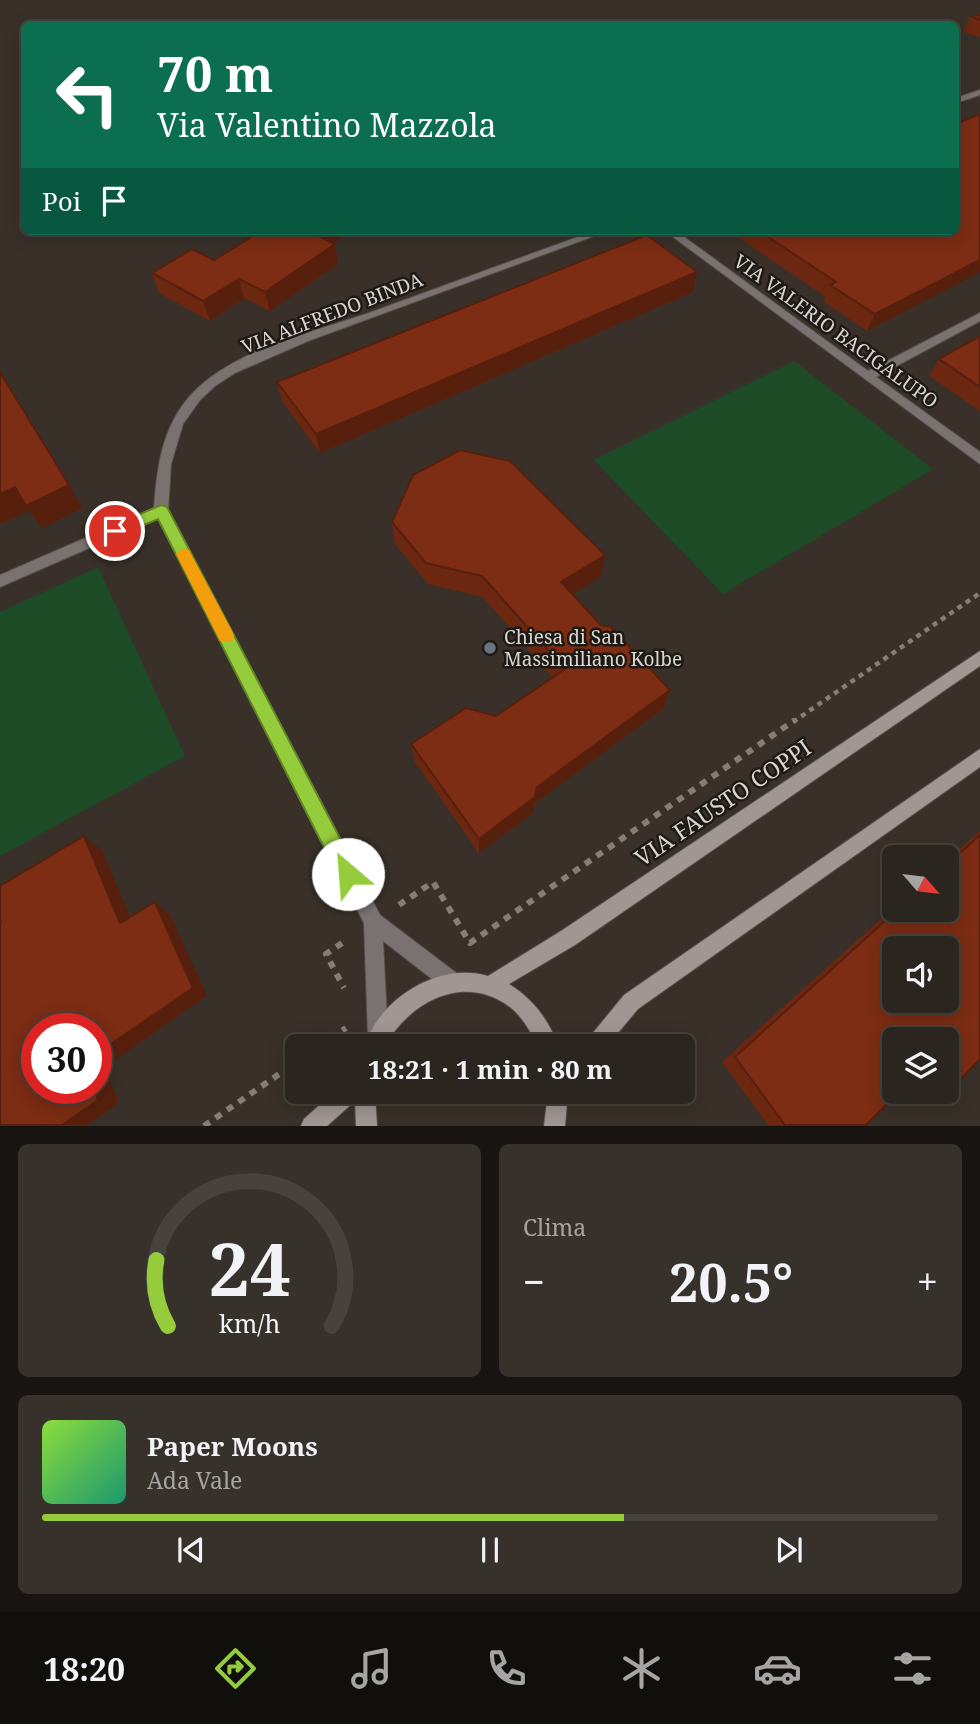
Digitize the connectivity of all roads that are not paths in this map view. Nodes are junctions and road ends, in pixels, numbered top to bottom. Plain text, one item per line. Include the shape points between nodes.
1 (980, 92) edge
2 (959, 100) edge
3 (592, 235) edge
4 (675, 235) edge
5 (980, 316) edge
6 (868, 376) junction
7 (980, 459) edge
8 (161, 511) junction
9 (0, 581) edge
10 (980, 658) edge
11 (980, 757) edge
12 (373, 922) junction
13 (452, 982) junction
14 (490, 985) junction
15 (376, 1034) edge
16 (383, 1034) edge
17 (543, 1034) edge
18 (605, 1034) edge
19 (336, 1104) edge
20 (366, 1104) edge
21 (557, 1104) edge
22 (311, 1125) edge
23 (367, 1125) edge
24 (555, 1125) edge

1 - 2 street
3 - 8 street, VIA ALFREDO BINDA via 233,369 197,396 172,430 164,458
4 - 6 street, VIA VALERIO BACIGALUPO
5 - 6 street
6 - 7 street, VIA VALERIO BACIGALUPO
8 - 9 street
8 - 12 street
10 - 14 street, VIA FAUSTO COPPI via 568,938
11 - 18 street via 631,1002
12 - 13 street
12 - 15 street
13 - 14 street
13 - 16 street via 423,991
14 - 17 street via 517,1000
19 - 22 street
20 - 23 street
21 - 24 street

